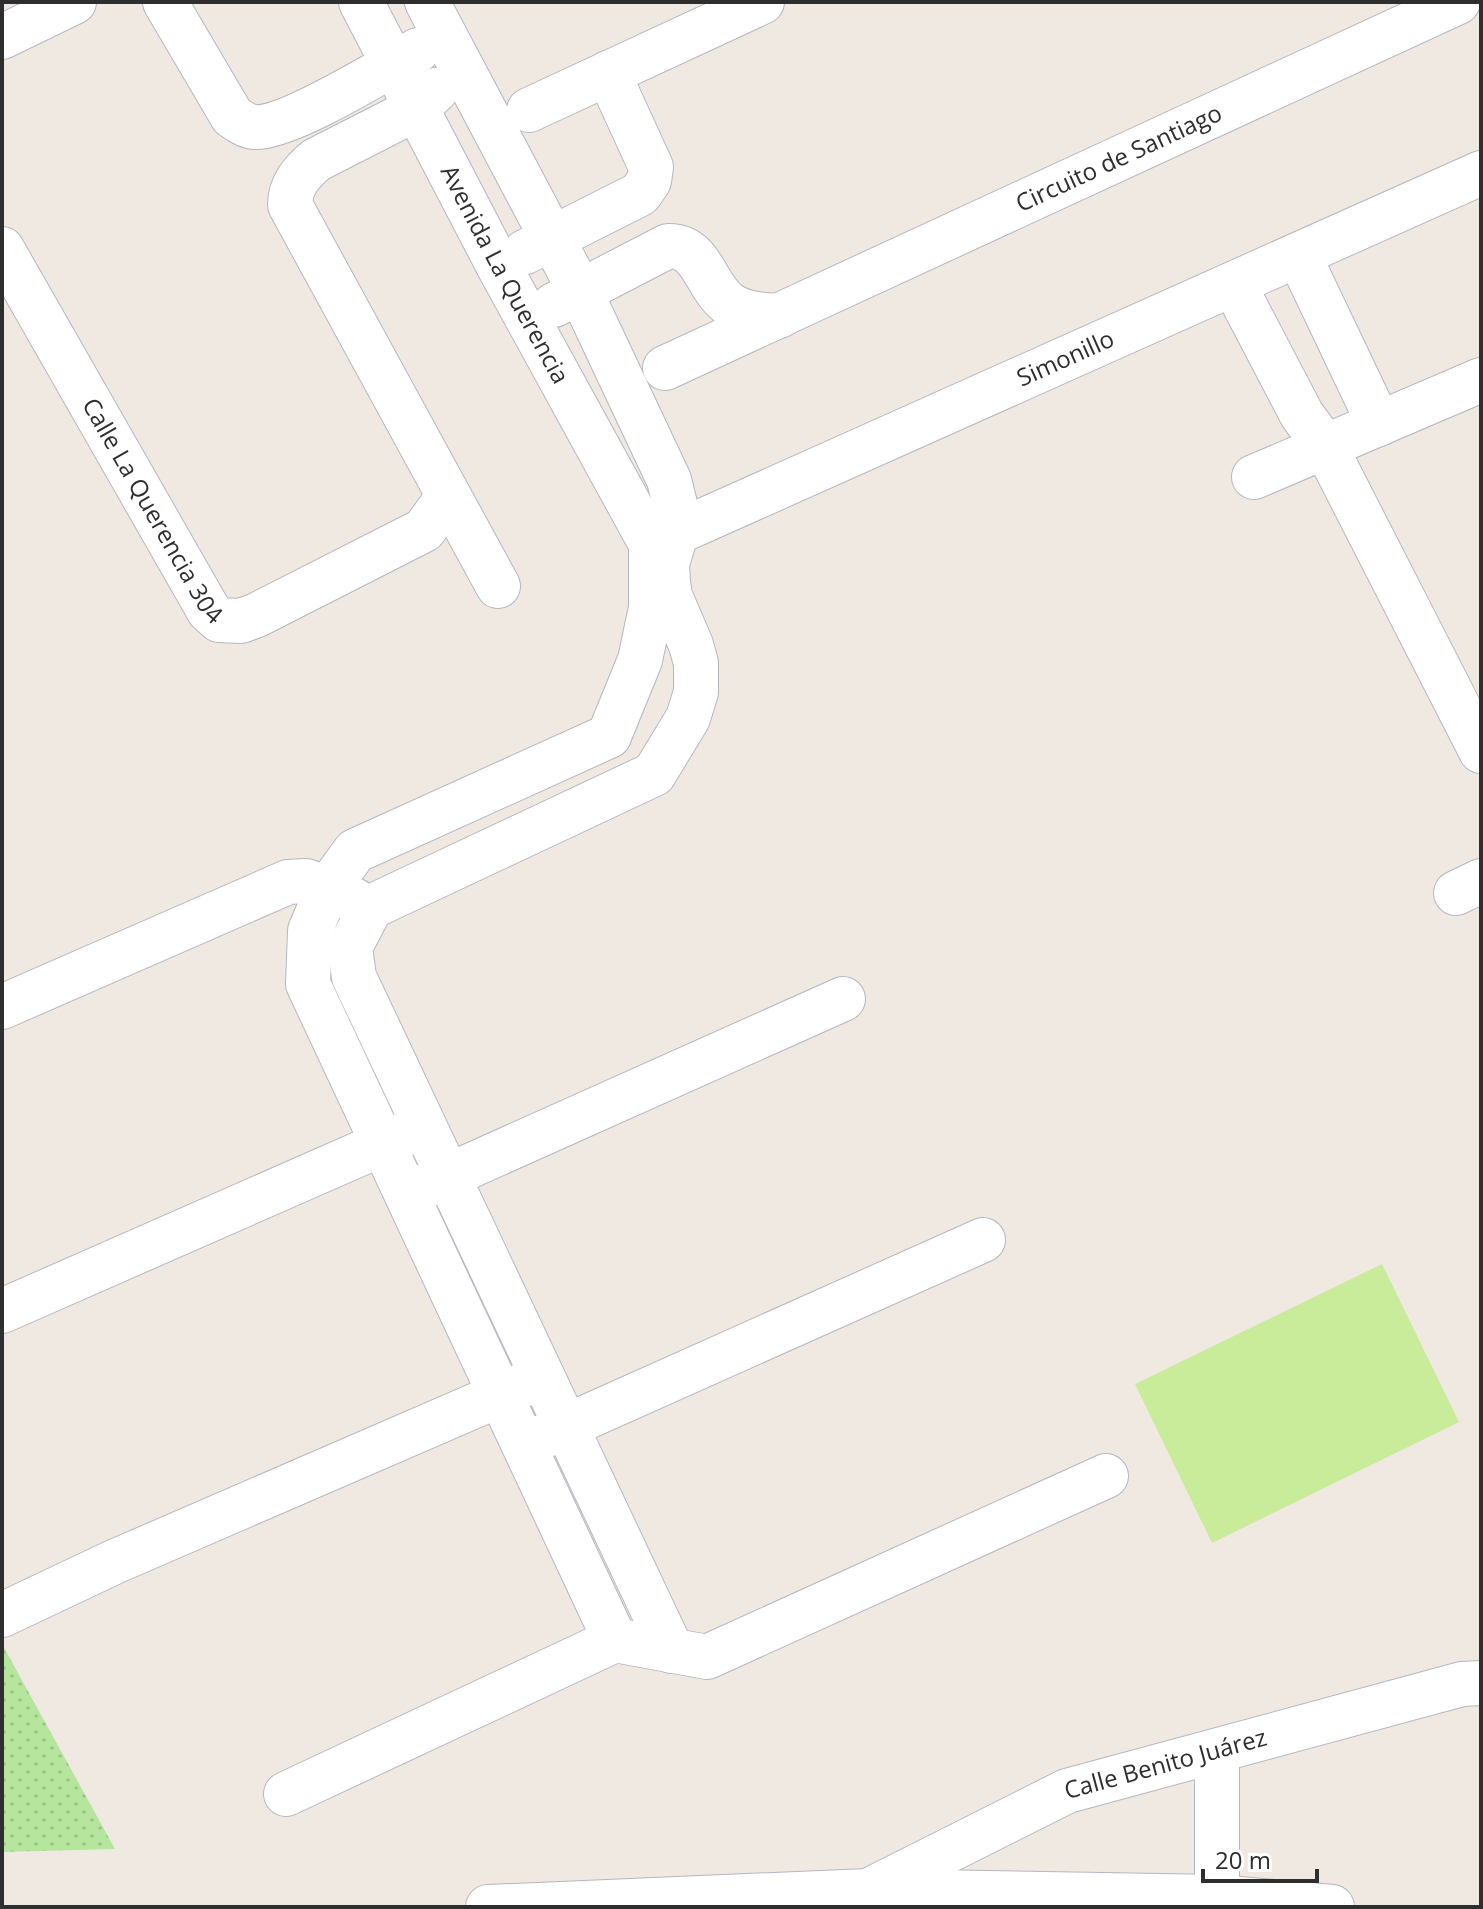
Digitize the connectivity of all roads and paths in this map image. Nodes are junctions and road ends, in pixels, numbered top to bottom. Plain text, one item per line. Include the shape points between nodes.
1 (74, 2) edge
2 (165, 2) edge
3 (361, 2) edge
4 (762, 2) edge
5 (1458, 2) edge
6 (443, 34) edge
7 (2, 37) edge
8 (393, 64) junction
9 (608, 73) junction
10 (416, 109) junction
11 (529, 110) dead end
12 (1481, 173) edge
13 (551, 238) junction
14 (2, 251) edge
15 (1299, 256) junction
16 (498, 265) junction
17 (1234, 285) junction
18 (580, 291) junction
19 (779, 316) junction
20 (527, 318) junction
21 (665, 368) dead end
22 (1481, 380) edge
23 (1379, 424) junction
24 (1325, 446) junction
25 (1254, 477) dead end
26 (448, 497) junction
27 (663, 539) junction
28 (498, 586) dead end
29 (609, 736) junction
30 (1481, 751) edge
31 (654, 774) junction
32 (328, 888) junction
33 (371, 907) junction
34 (843, 999) dead end
35 (2, 1007) edge
36 (424, 1126) junction
37 (382, 1143) junction
38 (448, 1174) junction
39 (407, 1196) junction
40 (983, 1240) dead end
41 (2, 1311) edge
42 (542, 1376) junction
43 (500, 1395) junction
44 (566, 1427) junction
45 (524, 1445) junction
46 (1106, 1476) dead end
47 (2, 1615) edge
48 (615, 1640) junction
49 (672, 1651) junction
50 (1481, 1683) edge
51 (1217, 1752) junction
52 (286, 1794) dead end
53 (868, 1891) junction
54 (1217, 1897) junction
55 (488, 1907) edge
56 (1332, 1907) edge

1 - 7 street
2 - 8 street via 232,116 255,127 289,120
3 - 8 street, Avenida La Querencia
4 - 9 street
5 - 19 street, Circuito de Santiago
6 - 8 street
6 - 10 street
6 - 13 street
8 - 10 street, Avenida La Querencia
9 - 11 street
9 - 13 street via 651,167 649,181 640,194
10 - 16 street, Avenida La Querencia
10 - 26 street via 316,160 295,184 290,205
12 - 15 street, Simonillo
13 - 16 street
13 - 18 street
14 - 26 street, Calle La Querencia 304 via 209,611 219,620 257,615 424,530
15 - 17 street, Simonillo
15 - 23 street
16 - 20 street, Avenida La Querencia
17 - 24 street via 1302,415
17 - 27 street, Simonillo
18 - 19 street via 668,246 678,246 689,250 728,303 751,314
18 - 20 street
18 - 27 street via 669,480 675,504
19 - 21 street, Circuito de Santiago
20 - 27 street, Avenida La Querencia
22 - 23 street
23 - 24 street
24 - 25 street
24 - 30 street
26 - 28 street
27 - 29 street via 640,660
27 - 31 street via 670,596 696,663 696,692 688,718
29 - 31 street
29 - 32 street via 355,851
31 - 33 street
32 - 33 street
32 - 35 street via 288,882
32 - 37 street via 310,931 308,984
33 - 36 street via 350,947 354,977
34 - 38 street
36 - 37 street
36 - 38 street
37 - 39 street
37 - 41 street
38 - 39 street
38 - 42 street
39 - 43 street
40 - 44 street
42 - 43 street
42 - 44 street
43 - 45 street
43 - 47 street
44 - 45 street
44 - 49 street
45 - 48 street
46 - 49 street via 707,1657
48 - 49 street
48 - 52 street
50 - 51 street, Calle Benito Juárez
51 - 53 street, Calle Benito Juárez via 1067,1791
51 - 54 street
53 - 54 street
53 - 55 street
54 - 56 street

